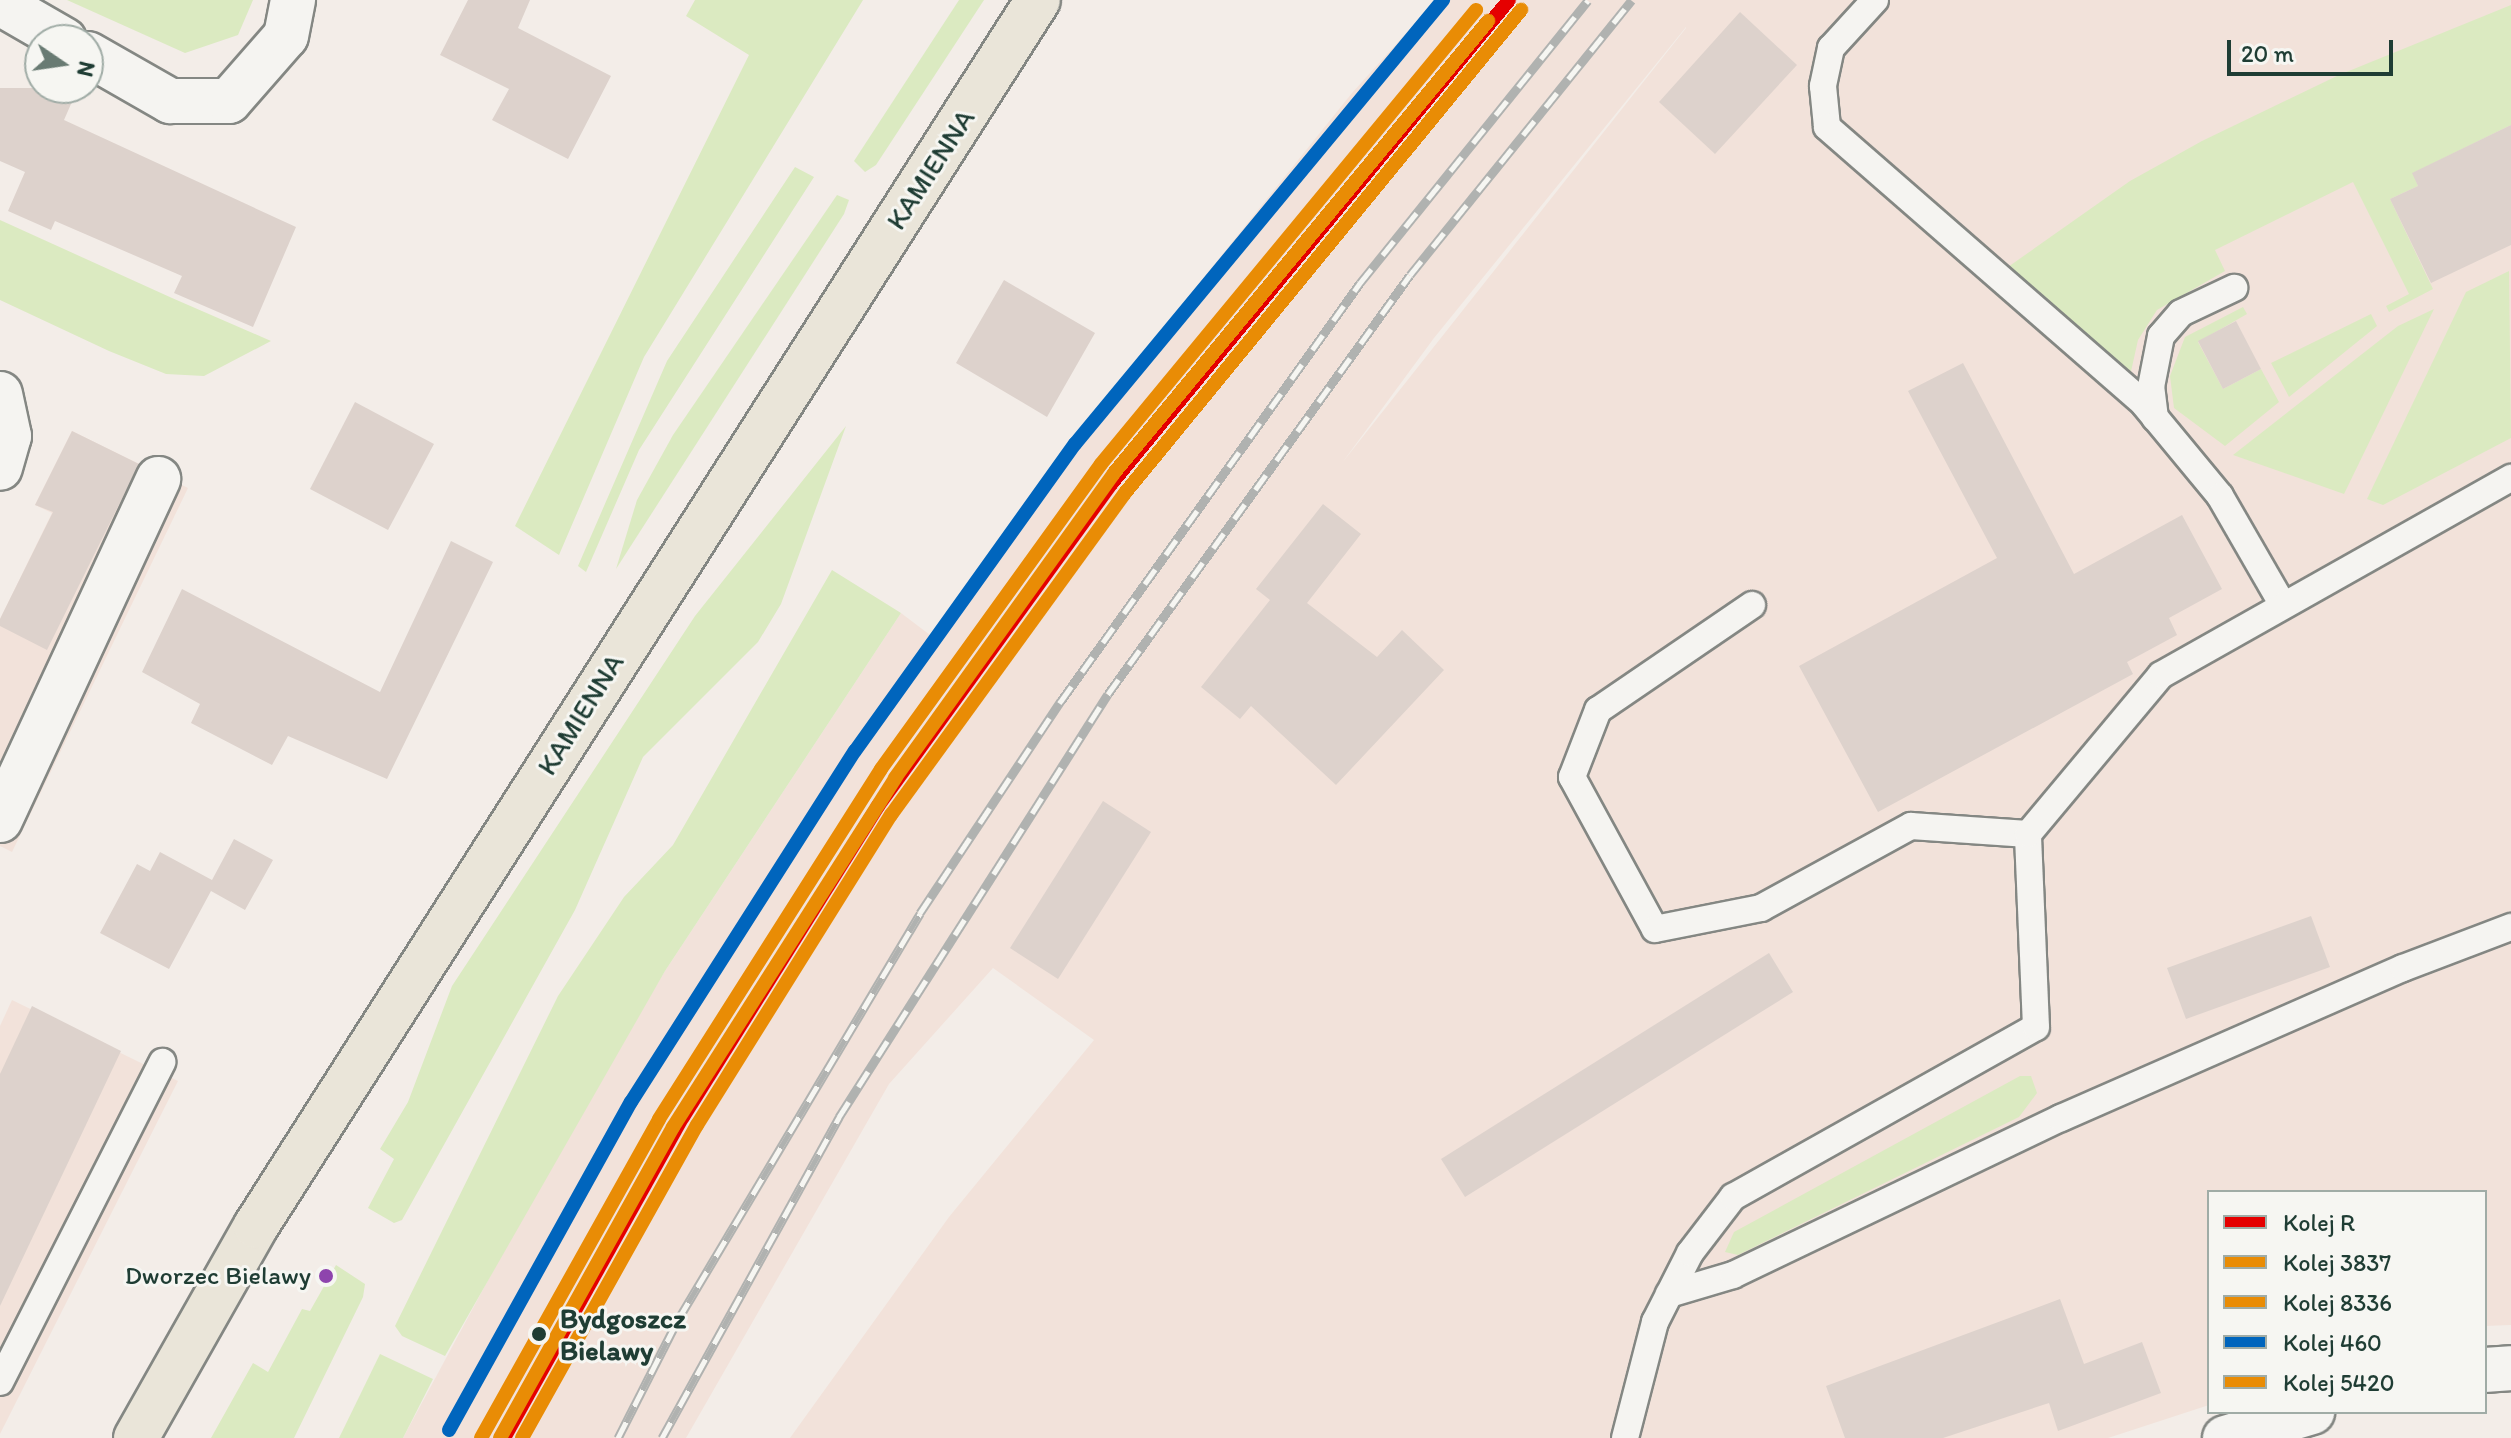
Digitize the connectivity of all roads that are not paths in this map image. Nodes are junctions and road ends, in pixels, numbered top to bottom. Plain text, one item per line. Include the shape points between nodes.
1 (293, 0) edge
2 (1038, 0) edge
3 (1875, 0) edge
4 (0, 3) edge
5 (36, 24) edge
6 (104, 63) edge
7 (2234, 288) dead end
8 (0, 394) edge
9 (2155, 418) junction
10 (0, 468) edge
11 (2511, 478) edge
12 (158, 479) dead end
13 (1752, 605) dead end
14 (2283, 605) junction
15 (0, 820) edge
16 (2028, 834) junction
17 (2511, 927) edge
18 (162, 1062) dead end
19 (1669, 1294) junction
20 (2511, 1368) edge
21 (2487, 1370) edge
22 (0, 1382) edge
23 (2306, 1414) edge
24 (2246, 1435) edge
25 (136, 1438) edge
26 (1625, 1438) edge

1 - 6 street via 286,36 229,101 170,101
2 - 25 main road, KAMIENNA via 256,1226
3 - 9 lane via 1831,48 1823,86 1827,127
4 - 5 street
7 - 9 lane via 2181,313 2161,336 2151,387
8 - 10 street via 9,436
9 - 14 lane via 2220,496
11 - 14 lane
12 - 15 street
13 - 16 lane via 1598,710 1572,777 1655,929 1761,908 1911,826
14 - 16 lane via 2161,675
16 - 19 lane via 2036,1027 1733,1197 1690,1253
17 - 19 lane via 2403,968 2061,1118 1733,1275
18 - 22 lane
19 - 26 lane via 1633,1391
20 - 21 street
23 - 24 street

